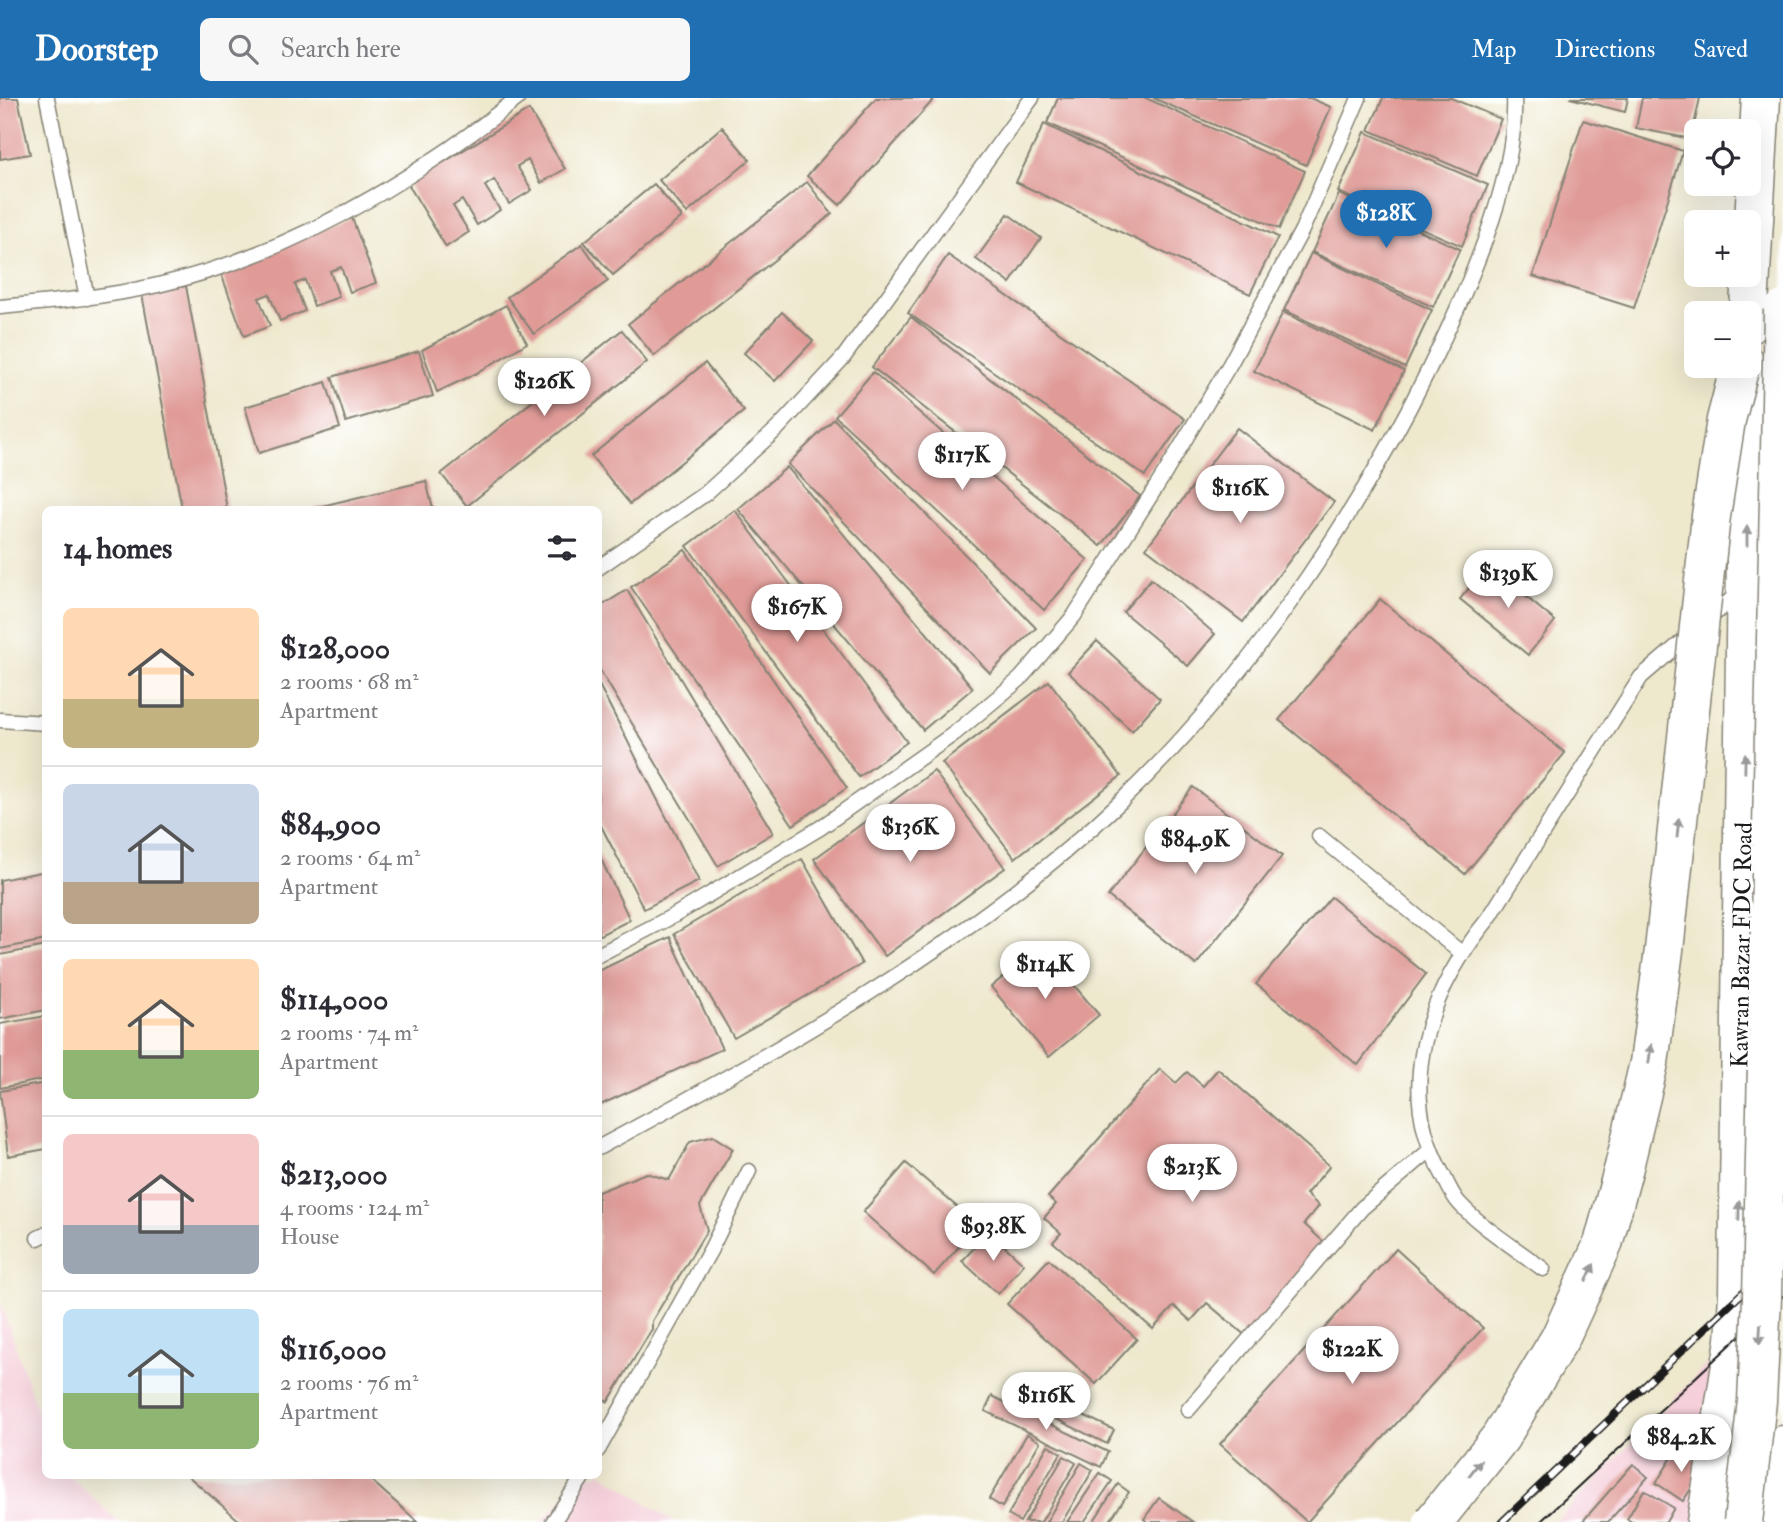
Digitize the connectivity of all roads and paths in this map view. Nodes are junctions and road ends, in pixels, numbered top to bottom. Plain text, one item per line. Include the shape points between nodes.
1 (47, 98) edge
2 (518, 98) edge
3 (1032, 98) edge
4 (1359, 98) edge
5 (1514, 98) edge
6 (1761, 98) edge
7 (86, 298) junction
8 (1749, 301) edge
9 (0, 307) edge
10 (1783, 310) edge
11 (1737, 378) edge
12 (1748, 378) edge
13 (602, 565) edge
14 (1747, 586) junction
15 (0, 720) edge
16 (42, 723) edge
17 (1319, 836) dead end
18 (602, 952) edge
19 (1461, 952) junction
20 (602, 1146) edge
21 (1429, 1151) junction
22 (749, 1171) dead end
23 (1543, 1269) dead end
24 (1188, 1410) dead end
25 (602, 1443) edge
26 (1783, 1445) edge
27 (581, 1479) edge
28 (553, 1522) edge
29 (1433, 1522) edge
30 (1706, 1522) edge
31 (1743, 1522) edge
32 (1775, 1522) edge

1 - 7 lane
2 - 7 lane via 451,148 343,215 228,264 158,285
3 - 13 lane via 843,358 777,429 705,494
4 - 18 lane via 1302,230 1230,364 1074,616 1020,679 955,733 820,828 675,915
5 - 20 lane via 1506,169 1463,302 1398,432 1259,643 1189,732 1118,804 1010,894 891,978 775,1051
6 - 8 main road
7 - 9 lane
10 -> 31 main road, bridge via 1762,1298 1757,1401
29 -> 11 main road, bridge via 1500,1438 1560,1338 1603,1244 1624,1167 1649,1063 1712,516
14 -> 12 main road, Kawran Bazar FDC Road
14 - 19 lane via 1641,677 1489,918
30 -> 14 main road, Kawran Bazar FDC Road via 1738,1296
15 - 16 lane
17 - 19 lane
19 - 21 lane via 1427,1027 1417,1087
21 - 23 lane via 1458,1202
21 - 24 lane via 1362,1208
22 - 25 lane via 711,1249
26 - 32 main road
27 - 28 lane

